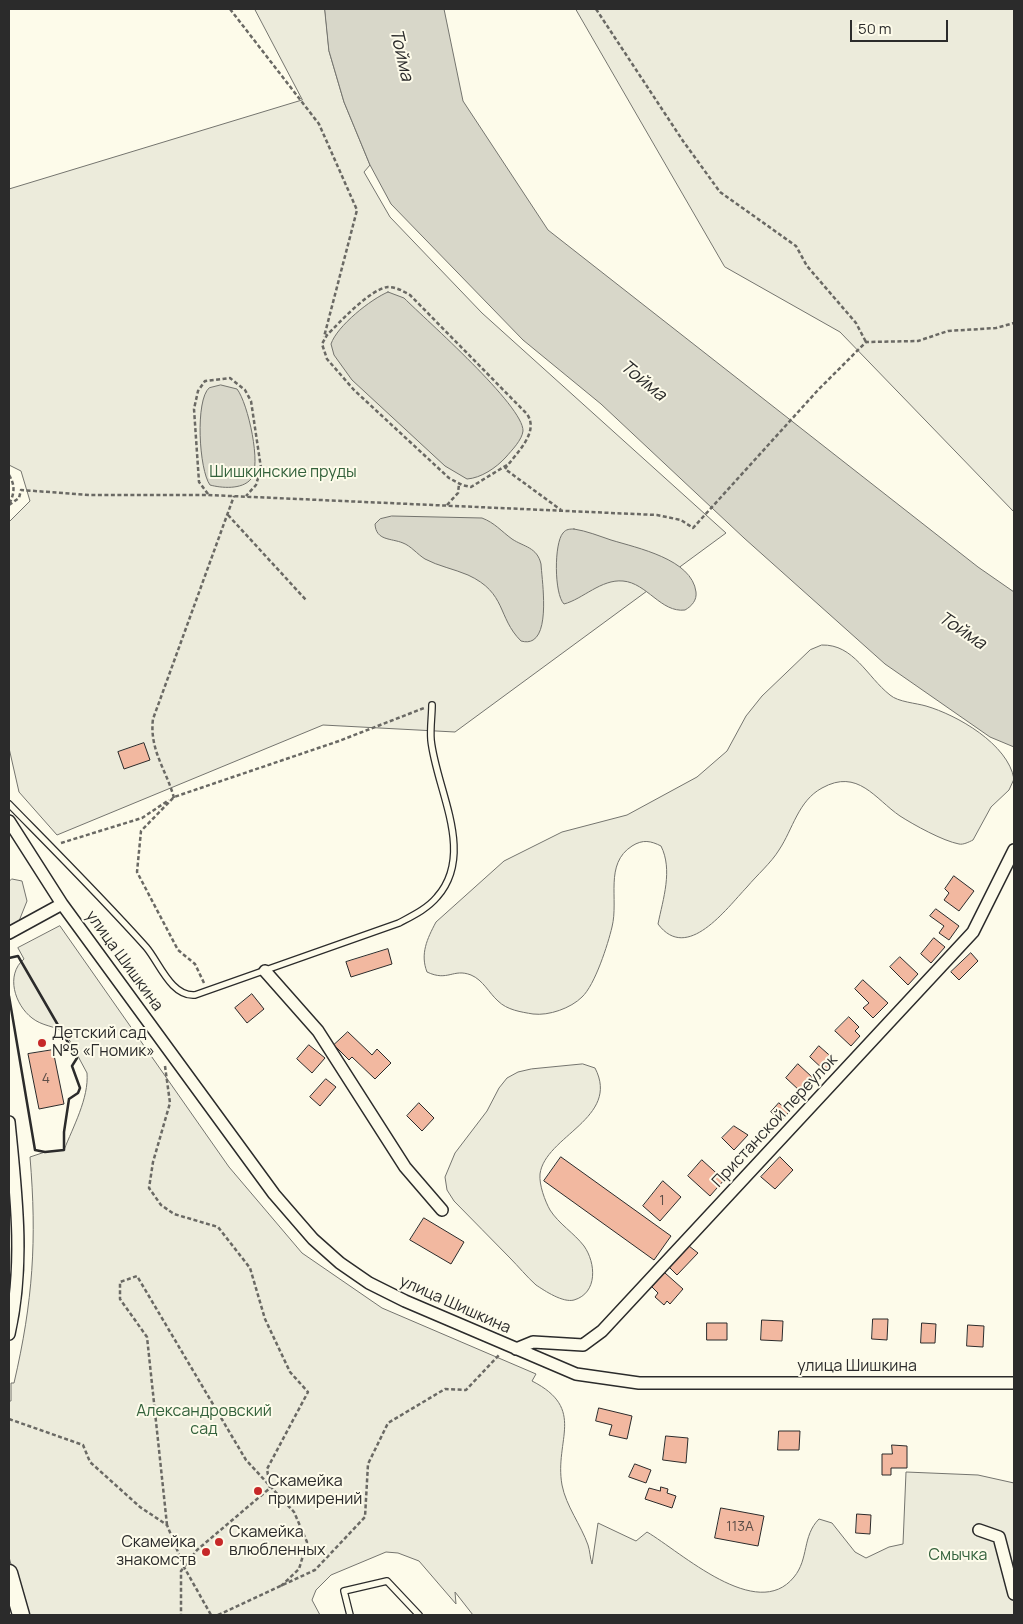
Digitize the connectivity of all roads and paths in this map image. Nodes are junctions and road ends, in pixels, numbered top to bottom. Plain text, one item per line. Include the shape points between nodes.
1 (230, 9) edge
2 (596, 9) edge
3 (1014, 322) edge
4 (866, 342) junction
5 (322, 344) junction
6 (507, 465) junction
7 (9, 474) edge
8 (459, 484) junction
9 (208, 495) junction
10 (234, 496) junction
11 (245, 496) junction
12 (9, 505) edge
13 (447, 505) junction
14 (562, 511) junction
15 (227, 514) junction
16 (306, 600) dead end
17 (432, 705) joint
18 (174, 797) junction
19 (9, 804) edge
20 (9, 821) edge
21 (51, 847) junction
22 (1014, 850) edge
23 (62, 904) junction
24 (9, 933) edge
25 (265, 972) junction
26 (208, 991) junction
27 (164, 1063) dead end
28 (9, 1122) edge
29 (442, 1210) dead end
30 (9, 1334) edge
31 (516, 1349) junction
32 (500, 1354) dead end
33 (1014, 1383) edge
34 (9, 1419) edge
35 (270, 1488) junction
36 (167, 1525) junction
37 (979, 1530) dead end
38 (184, 1567) junction
39 (9, 1573) edge
40 (281, 1586) junction
41 (1014, 1594) edge
42 (21, 1615) edge
43 (181, 1615) edge
44 (210, 1615) edge
45 (218, 1615) edge
46 (350, 1615) edge
47 (419, 1615) edge

1 - 5 path via 319,124 357,210
2 - 4 path via 683,142 720,192 796,246 808,266 856,323
3 - 4 path via 996,328 948,331 918,341
4 - 14 path via 693,528 681,520 657,515
5 - 6 path via 327,335 372,294 388,287 410,295 531,419 530,432
5 - 8 path via 327,359 354,390
6 - 8 path via 471,487
6 - 14 path via 506,471
7 - 12 path via 14,483
8 - 13 path via 458,493
9 - 10 path
9 - 11 path via 199,482 195,402 204,381 230,378 245,390 251,402 261,468 256,484
9 - 12 path via 90,495 21,490 19,498
10 - 11 path
10 - 15 path
11 - 13 path
13 - 14 path
15 - 16 path
15 - 18 path via 153,719 156,756
17 - 18 path via 339,741
17 - 25 lane via 431,740 453,833 452,872 437,897 424,909 399,923
18 - 21 path via 142,818
18 - 26 path via 141,831 137,872 178,950 195,964
19 - 21 lane
20 - 23 street, улица Шишкина
21 - 26 lane via 147,948 175,987 188,995
22 - 31 street, Пристанской переулок via 973,932 602,1331 584,1345 533,1342
23 - 24 street
23 - 31 street, улица Шишкина via 274,1194 313,1239 369,1283
25 - 26 lane
25 - 29 street via 318,1031 405,1167
27 - 35 path via 170,1103 149,1188 161,1205 174,1214 218,1227 240,1254 250,1268 264,1319 290,1372 308,1392 267,1469
28 - 30 street via 18,1265
31 - 33 street, улица Шишкина via 576,1374 638,1383
32 - 40 path via 466,1390 445,1389 388,1422 368,1464 365,1518 315,1570
34 - 36 path via 83,1445 90,1462 140,1507
35 - 36 path via 246,1460 138,1276 120,1282 120,1299 147,1337
35 - 38 path via 197,1550
35 - 40 path via 294,1512 307,1542 299,1568
36 - 38 path
37 - 41 street via 999,1537
38 - 43 path via 181,1571
38 - 44 path
39 - 42 street
40 - 45 path
46 - 47 lane via 344,1591 387,1581

